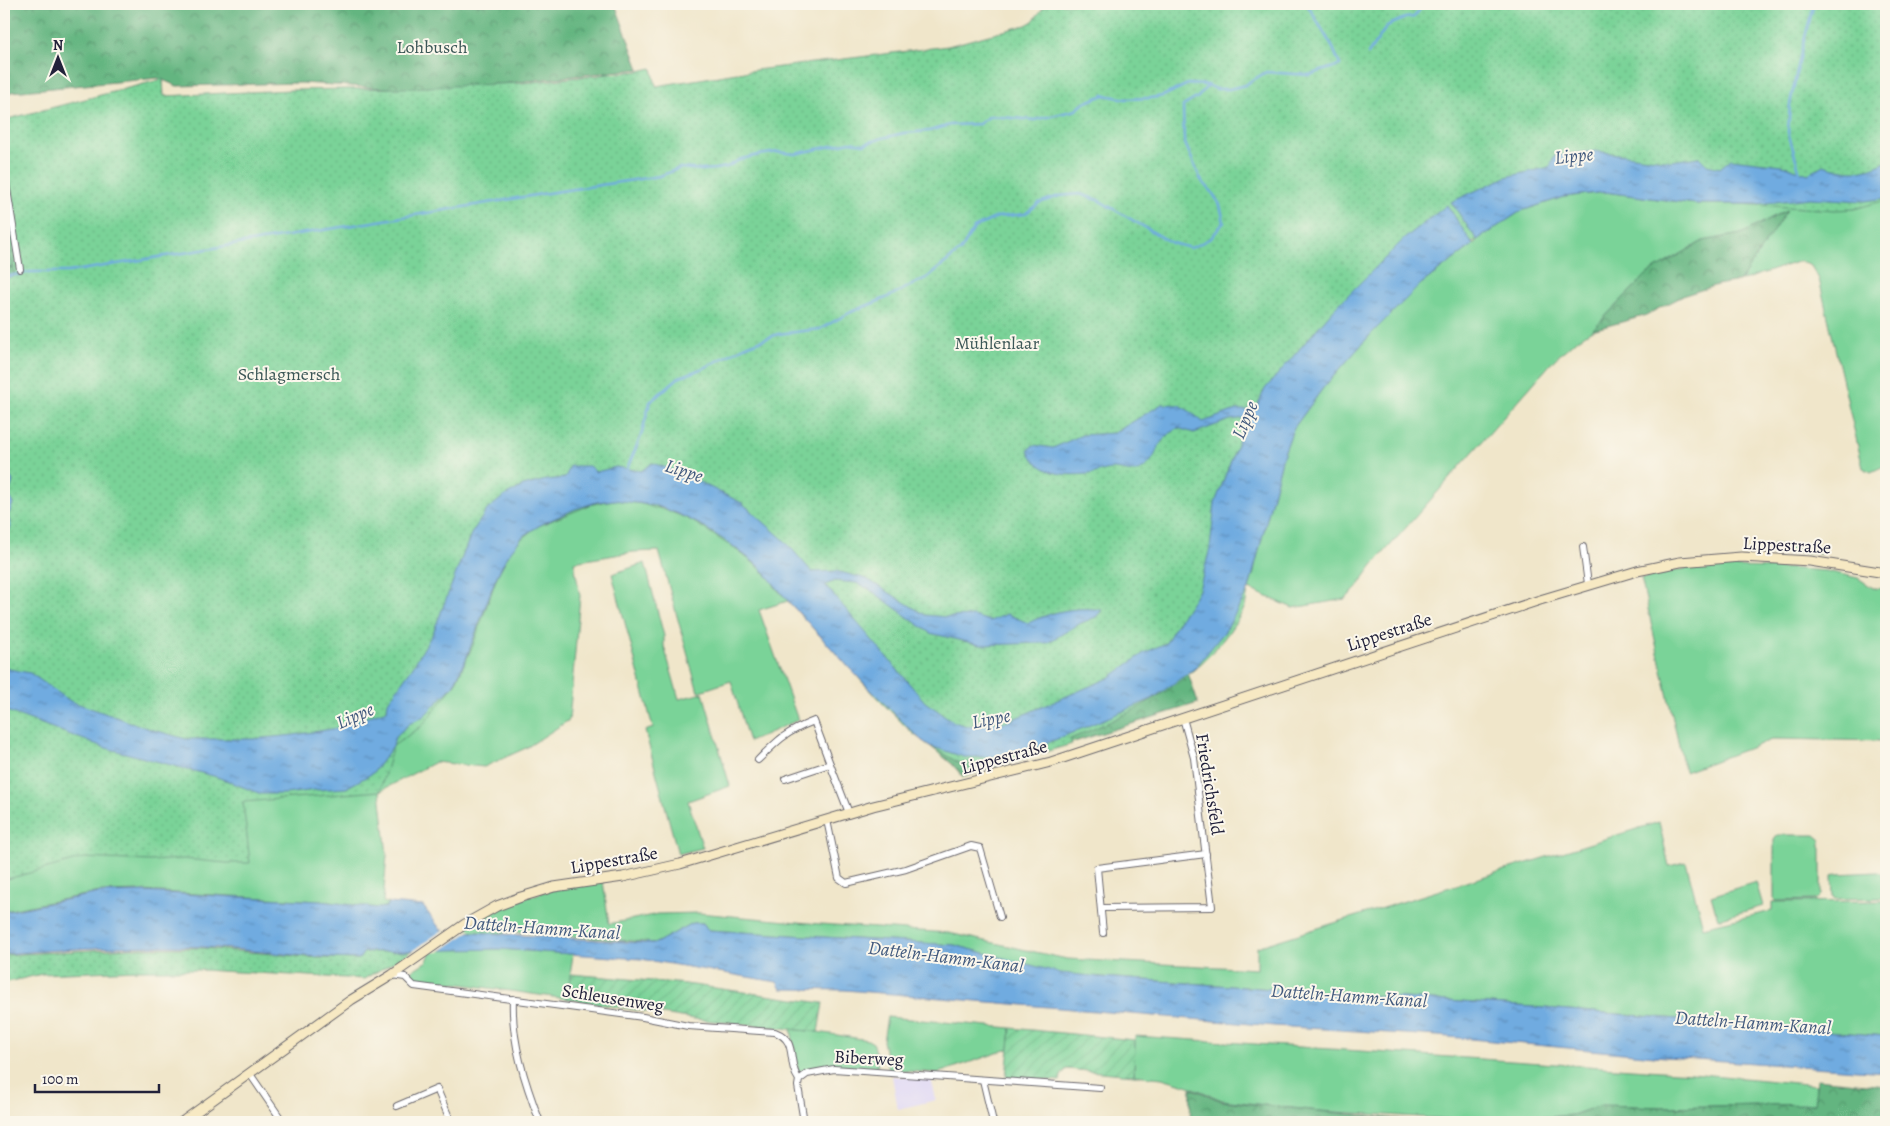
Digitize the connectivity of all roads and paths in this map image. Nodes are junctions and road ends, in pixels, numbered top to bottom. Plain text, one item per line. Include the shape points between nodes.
1 (4, 172) edge
2 (20, 268) dead end
3 (1583, 547) dead end
4 (1886, 573) edge
5 (1588, 584) junction
6 (1183, 718) junction
7 (758, 760) dead end
8 (830, 764) junction
9 (785, 779) dead end
10 (849, 813) junction
11 (826, 820) junction
12 (1206, 854) junction
13 (1100, 908) junction
14 (1000, 917) dead end
15 (1103, 933) dead end
16 (392, 975) junction
17 (513, 999) junction
18 (250, 1074) junction
19 (799, 1080) junction
20 (983, 1080) junction
21 (1100, 1088) dead end
22 (396, 1106) dead end
23 (182, 1122) edge
24 (283, 1122) edge
25 (451, 1122) edge
26 (540, 1122) edge
27 (804, 1122) edge
28 (993, 1122) edge

1 - 2 street
3 - 5 street
4 - 5 main road, Lippestraße via 1810,561 1741,557 1680,562
5 - 6 main road, Lippestraße
6 - 10 main road, Lippestraße via 1051,762
6 - 12 street, Friedrichsfeld via 1194,758
7 - 8 street via 781,736 814,721
8 - 9 street
8 - 10 street
10 - 11 main road, Lippestraße
11 - 14 street via 839,878 846,883 906,869 970,846 980,848
11 - 16 main road, Lippestraße via 680,864 545,890 497,906 465,924
12 - 13 street, Friedrichsfeld via 1097,868
12 - 13 street, Friedrichsfeld via 1212,907
13 - 15 street, Friedrichsfeld
16 - 17 street, Schleusenweg via 405,977 414,986
16 - 18 main road, Lippestraße via 351,1000
17 - 19 street, Schleusenweg via 688,1026 775,1032 789,1041
17 - 26 street via 513,1022 521,1066
18 - 23 main road, Lippestraße
18 - 24 street
19 - 20 street, Biberweg via 807,1074 834,1069
19 - 27 street
20 - 21 street, Biberweg
20 - 28 street
22 - 25 street via 437,1089

